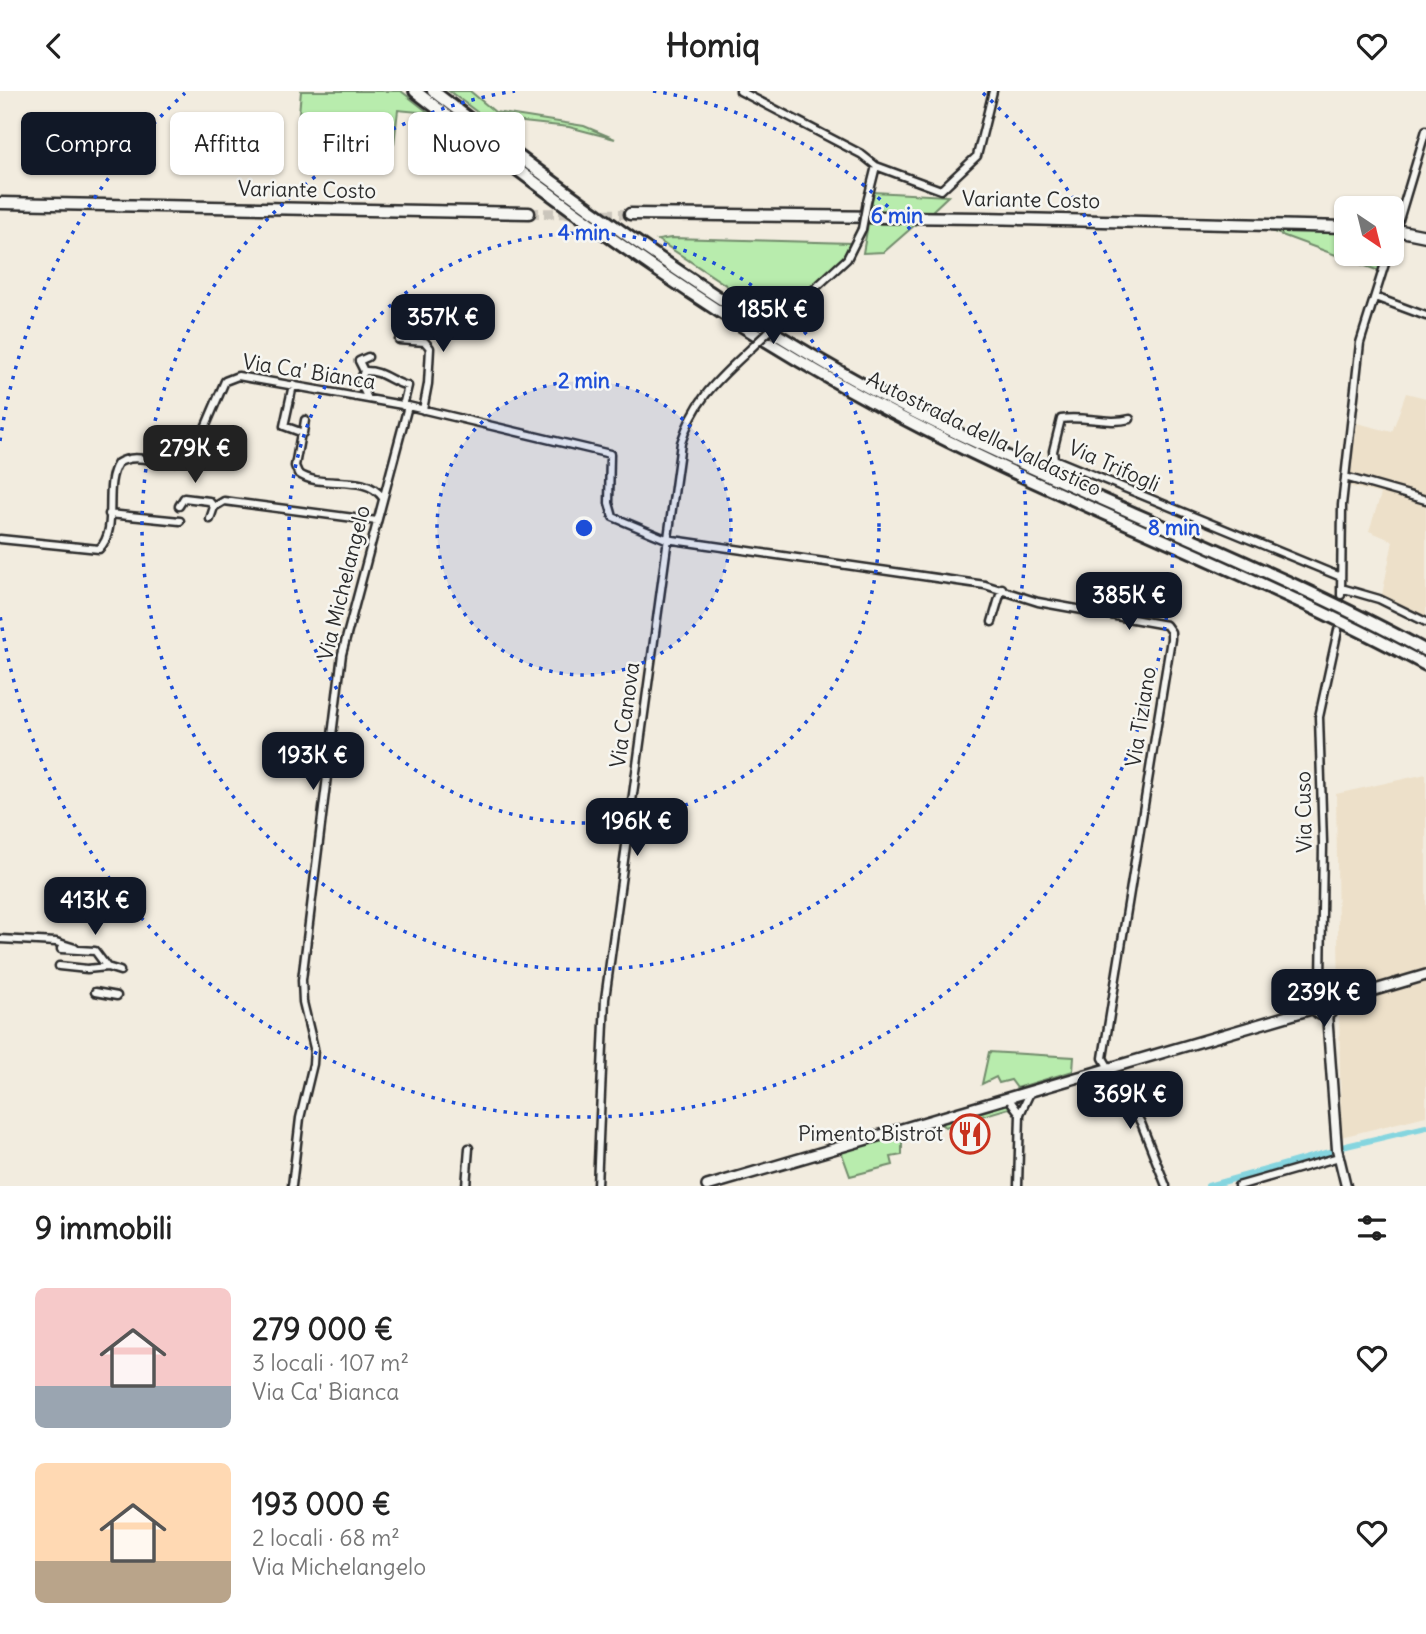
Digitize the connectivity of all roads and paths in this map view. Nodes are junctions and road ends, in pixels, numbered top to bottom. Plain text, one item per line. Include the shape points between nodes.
1 (415, 91) edge
2 (433, 91) edge
3 (740, 91) edge
4 (993, 91) edge
5 (1426, 130) edge
6 (876, 166) junction
7 (0, 203) edge
8 (1404, 203) edge
9 (529, 213) tunnel mouth
10 (631, 214) tunnel mouth
11 (1334, 227) edge
12 (1426, 230) edge
13 (1404, 233) edge
14 (1404, 235) edge
15 (1426, 236) edge
16 (1384, 266) edge
17 (1376, 294) junction
18 (1426, 316) edge
19 (399, 340) dead end
20 (368, 357) dead end
21 (364, 371) junction
22 (293, 385) junction
23 (368, 399) junction
24 (405, 406) junction
25 (423, 410) junction
26 (1130, 418) dead end
27 (305, 420) dead end
28 (301, 433) junction
29 (1345, 477) junction
30 (383, 498) junction
31 (1426, 501) edge
32 (179, 506) dead end
33 (214, 507) junction
34 (109, 514) junction
35 (211, 519) dead end
36 (180, 521) dead end
37 (377, 521) junction
38 (0, 539) edge
39 (666, 539) junction
40 (1341, 577) junction
41 (1002, 588) junction
42 (992, 622) dead end
43 (1426, 622) edge
44 (1338, 630) dead end
45 (1426, 651) edge
46 (1426, 666) edge
47 (1, 941) edge
48 (75, 948) junction
49 (61, 949) dead end
50 (59, 966) dead end
51 (107, 967) junction
52 (120, 971) dead end
53 (1426, 975) edge
54 (95, 992) dead end
55 (1325, 995) junction
56 (117, 996) dead end
57 (1334, 1002) junction
58 (1315, 1007) junction
59 (1327, 1014) junction
60 (1107, 1068) junction
61 (1030, 1093) junction
62 (1009, 1099) junction
63 (1020, 1114) junction
64 (469, 1148) dead end
65 (1339, 1157) junction
66 (737, 1181) edge
67 (723, 1184) edge
68 (1243, 1185) edge
69 (292, 1186) edge
70 (466, 1186) edge
71 (597, 1186) edge
72 (707, 1186) edge
73 (1018, 1186) edge
74 (1166, 1186) edge
75 (1346, 1186) edge

1 - 46 highway, Autostrada della Valdastico via 600,231 769,343 845,387 1080,504 1353,626
2 - 45 highway, Autostrada della Valdastico via 615,227 778,335 851,377 1045,475 1359,615
3 - 6 street
4 - 6 street via 977,156 945,188 928,187
5 - 8 street
6 - 39 street, Via Canova, bridge via 862,229 848,259 710,387 689,417
7 - 9 highway, Variante Costo
10 - 11 highway, Variante Costo
12 - 13 highway
14 - 15 highway
16 - 17 street
17 - 18 street
17 - 29 street via 1360,342
19 - 25 street via 425,342 430,348
20 - 21 street via 359,361
21 - 23 street via 360,382
21 - 24 street via 383,373 408,386
22 - 23 street, Via Ca' Bianca
22 - 28 street via 284,426
22 - 34 street, Via Ca' Bianca via 228,378 191,456 177,462 135,459 118,463
23 - 24 street, Via Ca' Bianca
24 - 25 street, Via Ca' Bianca
24 - 30 street, Via Michelangelo
25 - 39 street, Via Ca' Bianca via 610,454 608,498 614,517
26 - 40 street, Via Trifogli via 1061,419 1054,459
27 - 28 street
28 - 30 street via 295,466 298,473 316,482 361,485
29 - 31 street
29 - 40 street
30 - 37 street, Via Michelangelo
32 - 33 street via 184,498 209,501
33 - 35 street
33 - 37 street via 227,501
34 - 36 street
34 - 38 street, Via Ca' Bianca via 106,541 96,550
37 - 69 street, Via Michelangelo via 342,654 302,980 313,1064 300,1118
39 - 41 street, Via Tiziano
39 - 71 street, Via Canova via 605,999
40 - 43 street via 1341,592 1379,599
41 - 42 street
41 - 60 street, Via Tiziano via 1028,600 1166,625 1171,632 1103,1058
44 - 55 street, Via Cuso via 1319,717 1321,982
47 - 48 street via 56,942
48 - 49 street
48 - 51 street via 95,951
50 - 51 street
51 - 52 street
53 - 57 main road
54 - 56 street
55 - 57 main road
55 - 58 main road via 1317,999
57 - 59 main road
58 - 59 main road
58 - 60 main road
59 - 65 street
60 - 61 main road
60 - 74 street via 1141,1123
61 - 62 main road
61 - 63 street
62 - 63 street
62 - 66 main road
63 - 73 street
64 - 70 street
65 - 68 street
65 - 75 street
66 - 67 main road
67 - 72 main road

